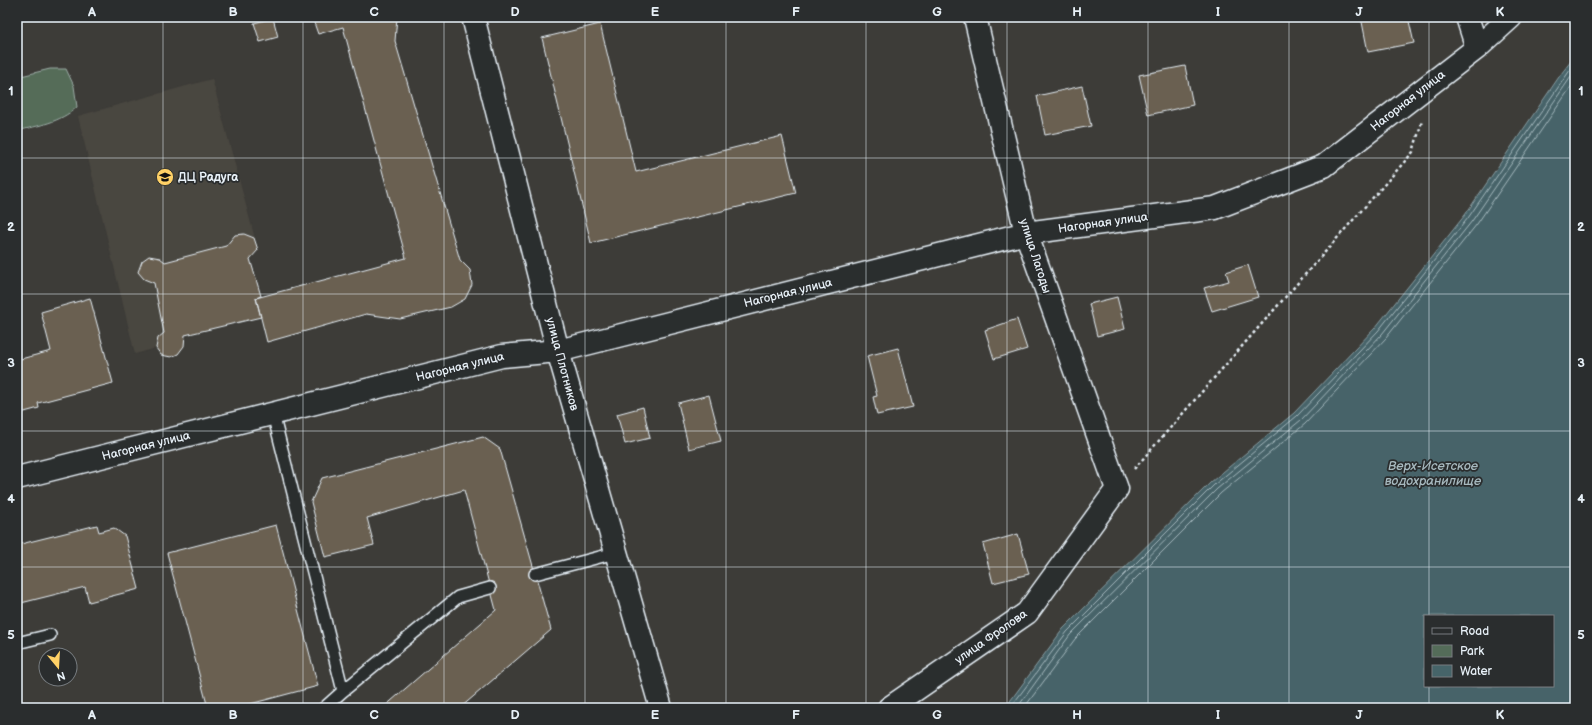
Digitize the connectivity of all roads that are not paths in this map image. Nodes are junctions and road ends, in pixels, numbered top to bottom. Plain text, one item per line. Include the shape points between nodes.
1 (473, 17) edge
2 (975, 17) edge
3 (1467, 17) edge
4 (1511, 17) edge
5 (1477, 48) junction
6 (1026, 233) junction
7 (558, 351) junction
8 (273, 414) junction
9 (17, 478) edge
10 (1117, 489) joint
11 (615, 552) junction
12 (535, 574) dead end
13 (490, 588) dead end
14 (50, 634) dead end
15 (17, 643) edge
16 (343, 691) junction
17 (324, 708) edge
18 (661, 708) edge
19 (889, 708) edge

1 - 7 street, улица Плотников
2 - 6 street, улица Лагоды
3 - 5 street
4 - 5 street, Нагорная улица
5 - 6 street, Нагорная улица via 1324,166 1215,208
6 - 7 street, Нагорная улица
6 - 10 street, улица Лагоды
7 - 8 street, Нагорная улица via 502,356
7 - 11 street, улица Плотников
8 - 9 street, Нагорная улица
8 - 16 lane
10 - 19 street, улица Фролова via 1027,613
11 - 12 lane
11 - 18 street, улица Плотников
13 - 16 lane via 458,598
14 - 15 lane
16 - 17 lane

